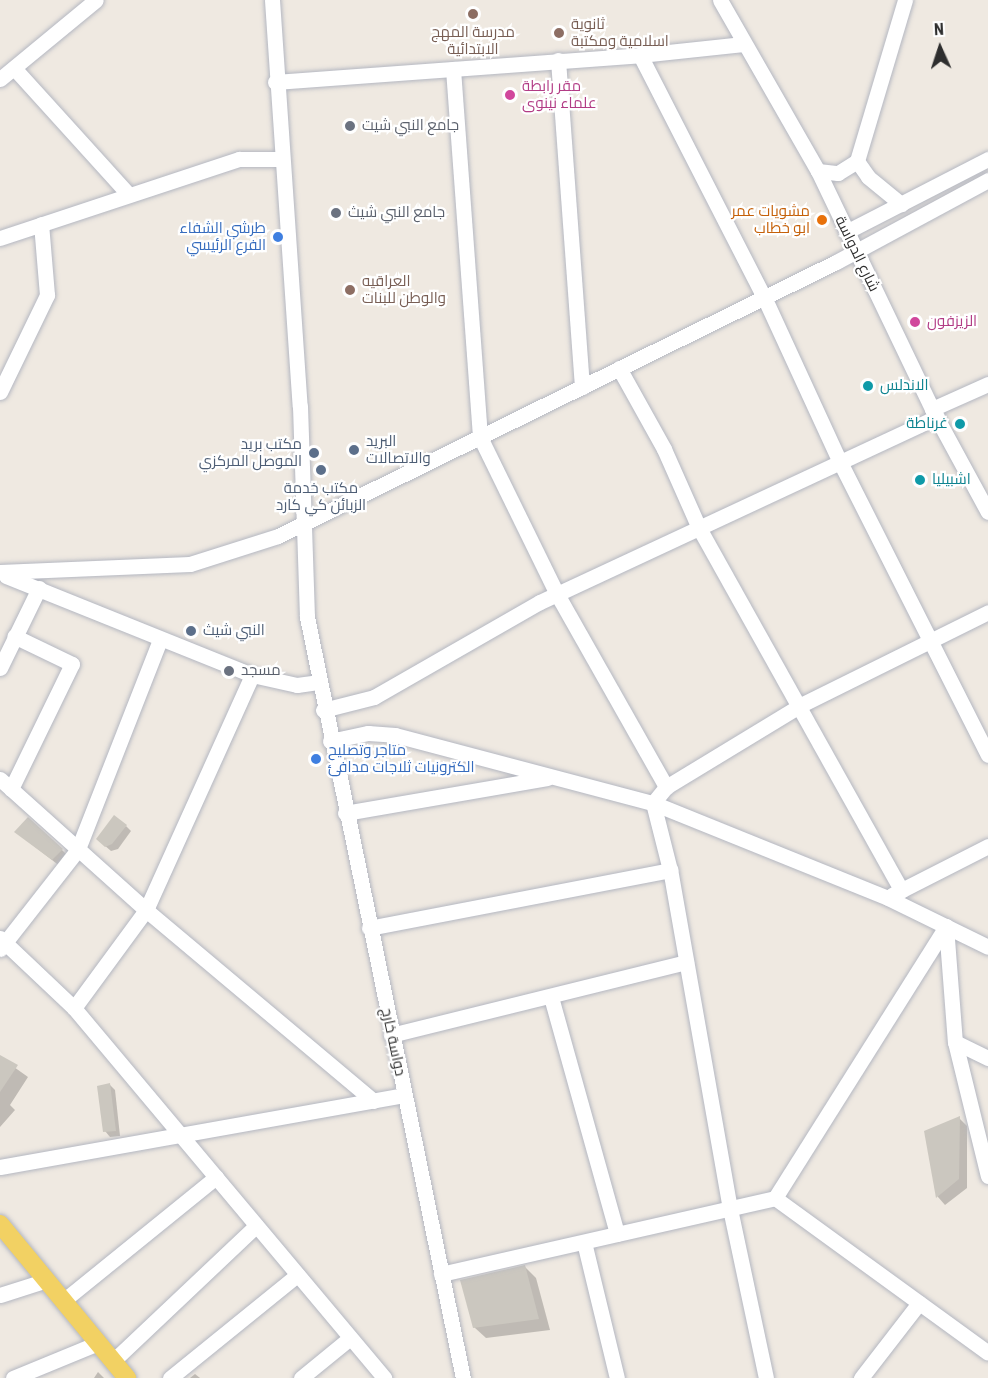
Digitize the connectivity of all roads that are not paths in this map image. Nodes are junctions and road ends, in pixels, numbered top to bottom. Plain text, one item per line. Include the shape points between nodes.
1 (96, 0) edge
2 (272, 0) edge
3 (720, 0) edge
4 (905, 0) edge
5 (743, 44) junction
6 (640, 55) junction
7 (558, 60) junction
8 (14, 68) junction
9 (453, 69) junction
10 (0, 79) edge
11 (275, 82) junction
12 (281, 159) junction
13 (988, 159) edge
14 (857, 161) junction
15 (818, 171) junction
16 (988, 180) edge
17 (129, 195) junction
18 (901, 204) junction
19 (41, 225) junction
20 (846, 232) junction
21 (0, 238) edge
22 (855, 252) junction
23 (764, 297) junction
24 (619, 368) junction
25 (988, 384) edge
26 (582, 387) junction
27 (0, 392) edge
28 (934, 413) junction
29 (480, 437) junction
30 (840, 462) junction
31 (988, 512) edge
32 (306, 522) junction
33 (699, 528) junction
34 (0, 573) edge
35 (39, 588) junction
36 (557, 594) junction
37 (988, 612) edge
38 (14, 636) junction
39 (931, 638) junction
40 (160, 640) junction
41 (0, 668) edge
42 (252, 675) junction
43 (318, 682) junction
44 (799, 706) junction
45 (323, 708) junction
46 (330, 741) junction
47 (988, 755) edge
48 (552, 777) junction
49 (5, 784) edge
50 (666, 787) junction
51 (653, 803) junction
52 (345, 813) junction
53 (988, 846) edge
54 (78, 849) junction
55 (670, 870) junction
56 (894, 894) junction
57 (146, 910) junction
58 (946, 926) junction
59 (369, 928) junction
60 (2, 943) edge
61 (988, 947) edge
62 (686, 962) junction
63 (551, 997) junction
64 (74, 1008) junction
65 (391, 1035) junction
66 (955, 1042) junction
67 (988, 1058) edge
68 (404, 1095) junction
69 (374, 1101) junction
70 (181, 1136) junction
71 (0, 1167) edge
72 (988, 1176) edge
73 (216, 1177) junction
74 (775, 1198) junction
75 (730, 1209) junction
76 (0, 1224) edge
77 (256, 1226) junction
78 (617, 1234) junction
79 (584, 1242) junction
80 (441, 1274) junction
81 (297, 1275) junction
82 (47, 1280) junction
83 (0, 1295) edge
84 (63, 1300) junction
85 (919, 1303) junction
86 (350, 1338) junction
87 (98, 1343) junction
88 (988, 1353) edge
89 (113, 1361) junction
90 (13, 1378) edge
91 (127, 1378) edge
92 (170, 1378) edge
93 (301, 1378) edge
94 (384, 1378) edge
95 (463, 1378) edge
96 (617, 1378) edge
97 (766, 1378) edge
98 (861, 1378) edge

1 - 8 street
2 - 11 street, دواسة خارج
3 - 5 street, شارع الدواسة
4 - 14 street
5 - 6 street
5 - 15 street, شارع الدواسة
6 - 7 street
6 - 23 street
7 - 9 street
7 - 26 street
8 - 10 street
8 - 17 street
9 - 11 street
9 - 29 street
11 - 12 street, دواسة خارج
12 - 17 street via 239,159
12 - 32 street, دواسة خارج
13 - 18 street
14 - 15 street via 838,173
14 - 18 street via 868,177
15 - 20 street, شارع الدواسة
16 - 22 street
17 - 19 street
18 - 20 street
19 - 21 street
19 - 27 street via 47,295
20 - 22 street, شارع الدواسة
22 - 23 street
22 - 28 street, شارع الدواسة
23 - 24 street
23 - 30 street
24 - 26 street
24 - 33 street via 664,449
25 - 28 street
26 - 29 street
28 - 30 street
28 - 31 street, شارع الدواسة
29 - 32 street
29 - 36 street
30 - 33 street
30 - 39 street
32 - 34 street via 278,536 190,564
32 - 43 street, دواسة خارج via 307,617
33 - 36 street
33 - 44 street
34 - 35 street
35 - 38 street
35 - 40 street
36 - 45 street via 374,697
36 - 50 street
37 - 39 street
38 - 41 street
38 - 49 street via 72,664
39 - 44 street
39 - 47 street
40 - 42 street
40 - 54 street
42 - 43 street via 297,685
42 - 57 street
43 - 45 street, دواسة خارج
44 - 50 street
44 - 56 street
45 - 46 street, دواسة خارج
46 - 48 street via 368,733 395,735
46 - 52 street, دواسة خارج
48 - 51 street
48 - 52 street
49 - 54 street
50 - 51 street
51 - 55 street
51 - 56 street
52 - 59 street, دواسة خارج
53 - 56 street
54 - 57 street
54 - 60 street
55 - 59 street
55 - 62 street
56 - 58 street
57 - 64 street
57 - 69 street
58 - 61 street
58 - 66 street
58 - 74 street
59 - 65 street, دواسة خارج
60 - 64 street
62 - 63 street
62 - 75 street
63 - 65 street
63 - 78 street
64 - 70 street
65 - 68 street, دواسة خارج
66 - 67 street
66 - 72 street
68 - 69 street
68 - 80 street, دواسة خارج
69 - 70 street
70 - 71 street
70 - 73 street
73 - 77 street
73 - 84 street
74 - 75 street
74 - 85 street
75 - 78 street
75 - 97 street
76 - 82 main road
77 - 81 street
77 - 89 street
78 - 79 street
79 - 80 street
79 - 96 street
80 - 95 street, دواسة خارج
81 - 86 street
81 - 92 street
82 - 83 street
82 - 84 main road
84 - 87 main road
85 - 88 street
85 - 98 street
86 - 93 street
86 - 94 street
87 - 89 main road
87 - 90 street
89 - 91 main road

